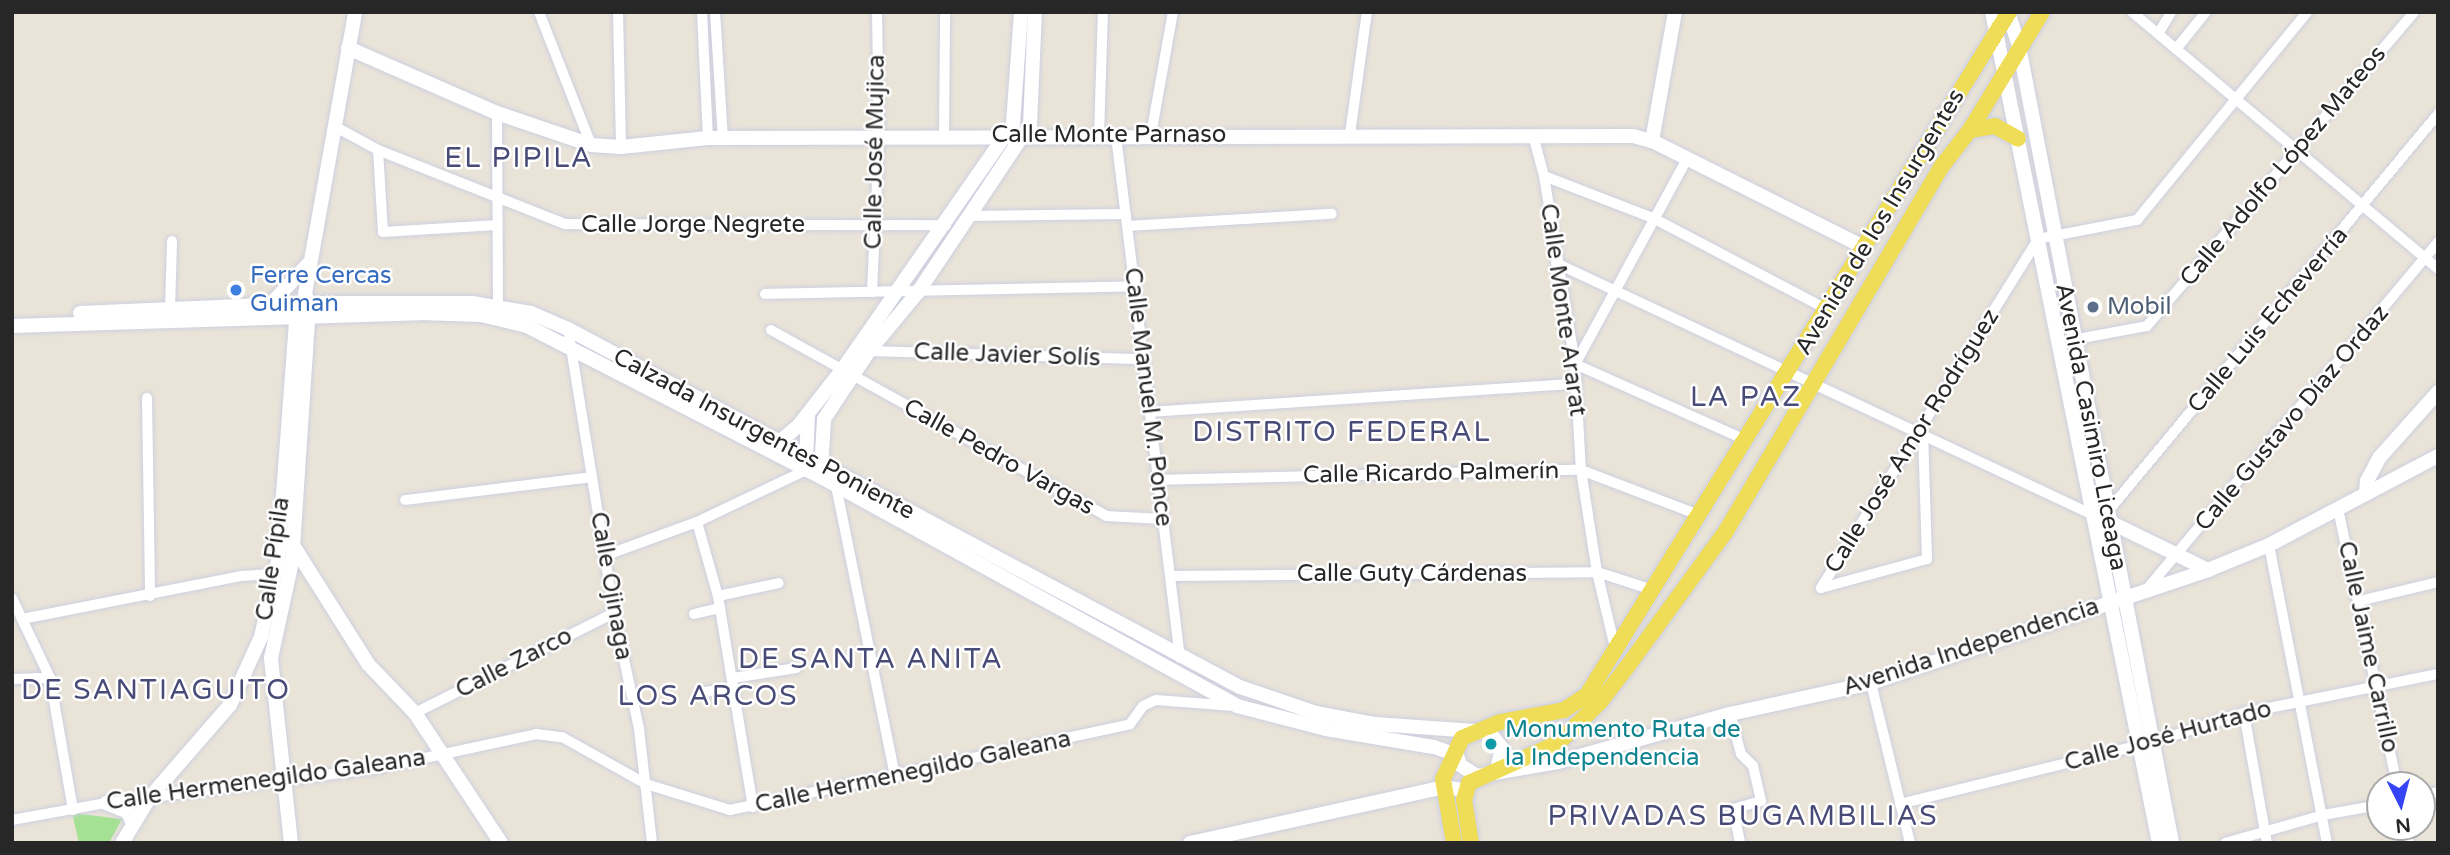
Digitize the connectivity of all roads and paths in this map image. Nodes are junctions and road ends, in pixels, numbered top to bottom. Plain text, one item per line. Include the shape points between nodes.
1 (355, 12) edge
2 (538, 12) edge
3 (618, 12) edge
4 (702, 12) edge
5 (715, 12) edge
6 (877, 12) edge
7 (945, 12) edge
8 (1021, 12) edge
9 (1035, 12) edge
10 (1103, 12) edge
11 (1173, 12) edge
12 (1367, 12) edge
13 (1675, 12) edge
14 (1992, 12) edge
15 (2008, 12) edge
16 (2042, 12) edge
17 (2132, 12) edge
18 (2171, 12) edge
19 (2206, 12) edge
20 (2307, 12) edge
21 (2414, 12) edge
22 (1997, 33) junction
23 (2158, 34) junction
24 (2019, 46) junction
25 (348, 48) junction
26 (2176, 49) junction
27 (2004, 72) junction
28 (2235, 97) junction
29 (497, 113) junction
30 (2438, 114) edge
31 (334, 126) junction
32 (1970, 131) junction
33 (1350, 134) junction
34 (1152, 135) junction
35 (1533, 135) junction
36 (944, 136) junction
37 (1006, 136) junction
38 (1024, 136) junction
39 (1099, 136) junction
40 (1116, 136) junction
41 (715, 138) junction
42 (879, 138) junction
43 (2018, 139) junction
44 (1652, 141) junction
45 (590, 145) junction
46 (621, 147) junction
47 (378, 150) junction
48 (2298, 152) junction
49 (1687, 159) junction
50 (1544, 176) junction
51 (499, 198) junction
52 (2362, 207) junction
53 (1332, 214) dead end
54 (967, 216) junction
55 (1653, 218) junction
56 (1126, 220) junction
57 (497, 225) junction
58 (874, 225) junction
59 (946, 225) junction
60 (2054, 233) junction
61 (2038, 239) junction
62 (172, 241) dead end
63 (2438, 242) edge
64 (1864, 247) junction
65 (2424, 258) junction
66 (311, 259) junction
67 (1556, 263) junction
68 (2438, 269) edge
69 (1135, 286) junction
70 (1616, 289) junction
71 (872, 292) junction
72 (918, 292) junction
73 (896, 293) junction
74 (765, 294) dead end
75 (270, 305) junction
76 (498, 305) junction
77 (303, 306) junction
78 (419, 308) junction
79 (170, 309) junction
80 (1826, 309) junction
81 (235, 312) junction
82 (12, 316) edge
83 (12, 326) edge
84 (771, 331) dead end
85 (568, 336) junction
86 (2072, 340) junction
87 (869, 351) junction
88 (1144, 359) junction
89 (1575, 364) junction
90 (1790, 370) junction
91 (848, 373) junction
92 (1577, 384) junction
93 (1815, 385) junction
94 (2438, 392) edge
95 (147, 398) dead end
96 (1150, 412) junction
97 (808, 414) junction
98 (1920, 434) junction
99 (1741, 438) junction
100 (779, 442) junction
101 (2438, 456) edge
102 (806, 464) junction
103 (821, 470) junction
104 (1581, 470) junction
105 (592, 477) junction
106 (1158, 480) junction
107 (836, 486) junction
108 (2366, 495) junction
109 (405, 500) dead end
110 (2338, 509) junction
111 (1696, 514) junction
112 (2091, 514) junction
113 (2110, 516) junction
114 (1163, 519) junction
115 (697, 522) junction
116 (280, 527) junction
117 (293, 543) junction
118 (2269, 544) junction
119 (604, 556) junction
120 (2177, 557) junction
121 (2208, 570) junction
122 (1597, 572) junction
123 (274, 574) junction
124 (1171, 576) junction
125 (2438, 582) edge
126 (779, 583) dead end
127 (1650, 589) junction
128 (2145, 592) junction
129 (150, 596) junction
130 (718, 596) junction
131 (2125, 597) junction
132 (12, 598) edge
133 (2359, 601) junction
134 (2109, 603) junction
135 (720, 608) junction
136 (614, 613) junction
137 (694, 614) dead end
138 (22, 619) junction
139 (1616, 652) junction
140 (1180, 658) junction
141 (796, 668) dead end
142 (2438, 674) edge
143 (50, 678) junction
144 (12, 679) edge
145 (241, 681) junction
146 (270, 682) junction
147 (734, 683) junction
148 (1871, 683) junction
149 (2375, 687) junction
150 (699, 693) dead end
151 (2302, 703) junction
152 (1237, 706) junction
153 (415, 713) junction
154 (2244, 713) junction
155 (1730, 714) junction
156 (1315, 720) junction
157 (1478, 730) junction
158 (2153, 742) junction
159 (2138, 746) junction
160 (444, 754) junction
161 (1457, 755) junction
162 (1492, 771) junction
163 (2394, 771) edge
164 (895, 777) junction
165 (286, 782) junction
166 (646, 784) junction
167 (1444, 787) junction
168 (1464, 790) junction
169 (150, 797) junction
170 (107, 803) junction
171 (1900, 804) junction
172 (753, 807) junction
173 (2366, 807) edge
174 (73, 810) junction
175 (2323, 815) junction
176 (12, 820) edge
177 (133, 824) junction
178 (2265, 829) junction
179 (122, 843) edge
180 (292, 843) edge
181 (501, 843) edge
182 (652, 843) edge
183 (1190, 843) edge
184 (1454, 843) edge
185 (1471, 843) edge
186 (1740, 843) edge
187 (1910, 843) edge
188 (2159, 843) edge
189 (2172, 843) edge
190 (2225, 843) edge
191 (2267, 843) edge
192 (2327, 843) edge

1 - 25 main road, Calle Pípila
2 - 45 street
3 - 46 street
4 - 41 street
5 - 41 street
6 - 42 street, Calle José Mujica
7 - 36 street
8 - 37 main road via 1017,111
9 - 38 main road via 1032,111
10 - 39 street
11 - 34 street
12 - 33 street
13 - 44 main road
14 - 22 main road, Avenida Casimiro Liceaga
15 - 22 main road, Avenida de los Insurgentes
15 - 24 main road, Avenida Casimiro Liceaga
16 - 24 main road, Avenida de los Insurgentes
17 - 23 street
18 - 23 street
19 - 26 street
20 - 28 street
21 - 48 street, Calle Adolfo López Mateos
22 - 27 main road, Avenida Casimiro Liceaga
22 - 64 main road, Avenida de los Insurgentes
23 - 26 street
24 - 27 main road, Avenida de los Insurgentes
24 - 60 main road, Avenida Casimiro Liceaga
25 - 29 main road, Calle Monte Parnaso
25 - 31 main road, Calle Pípila
26 - 28 street
27 - 32 main road, Avenida de los Insurgentes
27 - 43 main road, Avenida Casimiro Liceaga
28 - 48 street
28 - 60 street via 2137,220
29 - 45 main road, Calle Monte Parnaso
29 - 51 street
30 - 52 street, Calle Luis Echeverría
31 - 47 street, Calle Jorge Negrete
31 - 66 main road, Calle Pípila
32 - 43 main road via 1995,126
32 - 93 main road, Avenida de los Insurgentes via 1942,166
33 - 34 main road, Calle Monte Parnaso
33 - 35 main road, Calle Monte Parnaso
34 - 40 main road, Calle Monte Parnaso
35 - 44 main road, Calle Monte Parnaso via 1633,136
35 - 50 street, Calle Monte Ararat
36 - 37 main road, Calle Monte Parnaso
36 - 42 main road, Calle Monte Parnaso
37 - 38 main road, Calle Monte Parnaso
37 - 59 main road
38 - 39 main road, Calle Monte Parnaso
38 - 54 main road
39 - 40 main road, Calle Monte Parnaso
40 - 56 street, Calle Manuel M. Ponce
41 - 42 main road, Calle Monte Parnaso
41 - 46 main road, Calle Monte Parnaso
42 - 58 street, Calle José Mujica
43 - 61 main road, Avenida Casimiro Liceaga
44 - 49 main road, Calle Monte Parnaso
45 - 46 main road, Calle Monte Parnaso
47 - 51 street, Calle Jorge Negrete
47 - 57 street via 383,232
48 - 52 street
48 - 86 street, Calle Adolfo López Mateos via 2147,326
49 - 55 street
49 - 64 main road, Calle Monte Parnaso
50 - 55 street
50 - 67 street, Calle Monte Ararat
51 - 57 street
51 - 58 street, Calle Jorge Negrete via 565,224
52 - 65 street
52 - 113 street, Calle Luis Echeverría
53 - 56 street
54 - 56 street
54 - 72 main road
55 - 70 street
55 - 80 street
56 - 69 street, Calle Manuel M. Ponce
57 - 76 street
58 - 59 street, Calle Jorge Negrete
58 - 71 street, Calle José Mujica
59 - 73 main road
60 - 61 street
60 - 86 main road, Avenida Casimiro Liceaga
61 - 98 street, Calle José Amor Rodríguez
61 - 112 main road, Avenida Casimiro Liceaga
62 - 79 street
63 - 65 street, Calle Gustavo Díaz Ordaz
64 - 80 main road, Avenida de los Insurgentes
65 - 68 street
65 - 120 street, Calle Gustavo Díaz Ordaz
66 - 75 main road
66 - 77 main road, Calle Pípila
67 - 70 street
67 - 89 street, Calle Monte Ararat
69 - 72 street
69 - 88 street, Calle Manuel M. Ponce
70 - 89 street
70 - 90 street
71 - 73 street
71 - 74 street
72 - 73 street
72 - 87 main road
73 - 91 main road
75 - 77 main road, Calzada Insurgentes Poniente
75 - 81 main road, Calzada Insurgentes Poniente
76 - 78 main road, Calzada Insurgentes Poniente
76 - 85 main road, Calzada Insurgentes Poniente
77 - 78 main road, Calzada Insurgentes Poniente
77 - 81 main road, Calzada Insurgentes Poniente
77 - 116 main road, Calle Pípila
77 - 117 main road, Calle Pípila
78 - 85 main road, Calzada Insurgentes Poniente via 481,315
79 - 81 main road, Calzada Insurgentes Poniente
79 - 82 main road, Calzada Insurgentes Poniente
80 - 90 main road, Avenida de los Insurgentes
81 - 83 main road, Calzada Insurgentes Poniente
84 - 91 street, Calle Pedro Vargas
85 - 100 main road, Calzada Insurgentes Poniente
85 - 102 main road, Calzada Insurgentes Poniente
85 - 105 street, Calle Ojinaga
86 - 113 main road, Avenida Casimiro Liceaga
87 - 88 street, Calle Javier Solís
87 - 91 main road
88 - 96 street, Calle Manuel M. Ponce
89 - 92 street, Calle Monte Ararat
89 - 99 street
90 - 93 street
90 - 99 main road, Avenida de los Insurgentes
91 - 97 main road
91 - 103 main road via 824,419
91 - 114 street, Calle Pedro Vargas via 1106,516
92 - 96 street
92 - 104 street, Calle Monte Ararat
93 - 98 street
93 - 162 main road, Avenida de los Insurgentes via 1726,531 1600,702 1546,751
94 - 108 main road via 2380,457 2367,481
95 - 129 street
96 - 106 street, Calle Manuel M. Ponce
97 - 100 main road
97 - 102 main road
98 - 98 street, Calle José Amor Rodríguez via 1927,559 1821,588
98 - 112 street
99 - 111 main road, Avenida de los Insurgentes
100 - 102 main road, Calzada Insurgentes Poniente
101 - 108 main road, Avenida Independencia
102 - 103 main road, Calzada Insurgentes Poniente
102 - 115 street
103 - 107 main road, Calzada Insurgentes Poniente
103 - 140 main road, Calzada Insurgentes Poniente
104 - 106 street, Calle Ricardo Palmerín
104 - 111 street, Calle Ricardo Palmerín
104 - 122 street, Calle Monte Ararat
105 - 109 street
105 - 119 street, Calle Ojinaga
106 - 114 street, Calle Manuel M. Ponce
107 - 152 main road, Calzada Insurgentes Poniente
107 - 164 street
108 - 110 main road, Avenida Independencia
110 - 118 main road, Avenida Independencia
110 - 133 street, Calle Jaime Carrillo
111 - 127 main road, Avenida de los Insurgentes
112 - 113 main road
112 - 134 main road, Avenida Casimiro Liceaga
113 - 120 main road
113 - 131 main road, Avenida Casimiro Liceaga
114 - 124 street, Calle Manuel M. Ponce
115 - 119 street
115 - 130 street
116 - 117 main road
116 - 123 main road, Calle Pípila
117 - 146 main road, Calle Pípila
117 - 153 main road via 368,664
118 - 121 main road, Avenida Independencia
118 - 151 street
119 - 136 street, Calle Ojinaga
120 - 121 main road
120 - 128 street, Calle Gustavo Díaz Ordaz
121 - 128 main road, Avenida Independencia
122 - 124 street, Calle Guty Cárdenas
122 - 127 street, Calle Guty Cárdenas
122 - 139 street, Calle Monte Ararat
123 - 129 street
123 - 145 main road, Calle Pípila via 261,637
124 - 140 street, Calle Manuel M. Ponce
125 - 133 street
126 - 130 street
127 - 139 main road, Avenida de los Insurgentes
128 - 131 main road, Avenida Independencia
129 - 138 street
130 - 135 street
131 - 134 main road, Avenida Independencia
131 - 158 main road, Avenida Casimiro Liceaga
132 - 138 street
133 - 149 street, Calle Jaime Carrillo
134 - 148 main road, Avenida Independencia
134 - 159 main road, Avenida Casimiro Liceaga
135 - 137 street
135 - 147 street
136 - 153 street, Calle Zarco
136 - 166 street, Calle Ojinaga
138 - 143 street
139 - 157 main road, Avenida de los Insurgentes via 1581,700 1564,710
140 - 156 main road, Calzada Insurgentes Poniente
141 - 147 street
142 - 149 street, Calle José Hurtado
143 - 144 street
143 - 174 street
145 - 146 main road via 259,674
145 - 169 main road, Calle Pípila via 230,705
146 - 165 main road, Calle Pípila
147 - 150 street
147 - 172 street
148 - 155 main road, Avenida Independencia
148 - 171 street
149 - 151 street, Calle José Hurtado
149 - 163 street, Calle Jaime Carrillo
151 - 154 street, Calle José Hurtado
151 - 175 street
152 - 156 main road, Calzada Insurgentes Poniente
152 - 164 street, Calle Hermenegildo Galeana via 1156,700 1143,706 1130,724
153 - 160 main road
154 - 158 street, Calle José Hurtado
154 - 178 street
155 - 162 main road, Avenida Independencia via 1572,759
155 - 186 street via 1741,754 1753,766 1761,801 1734,809
156 - 157 main road, Calzada Insurgentes Poniente
156 - 161 main road, Calzada Insurgentes Poniente
157 - 161 main road via 1462,738
157 - 162 main road via 1498,738 1502,759
158 - 159 street, Calle José Hurtado
158 - 189 main road, Avenida Casimiro Liceaga
159 - 171 street, Calle José Hurtado
159 - 188 main road, Avenida Casimiro Liceaga
160 - 165 street, Calle Hermenegildo Galeana
160 - 166 street, Calle Hermenegildo Galeana via 536,734 562,737
160 - 181 main road
161 - 162 main road via 1468,772
161 - 167 main road via 1446,769
162 - 168 main road, Avenida de los Insurgentes
164 - 172 street, Calle Hermenegildo Galeana
165 - 169 street, Calle Hermenegildo Galeana
165 - 180 main road, Calle Pípila
166 - 172 street, Calle Hermenegildo Galeana via 730,810
166 - 182 street, Calle Ojinaga
167 - 168 main road
167 - 183 main road
167 - 184 main road
168 - 185 main road
169 - 170 street, Calle Hermenegildo Galeana
169 - 177 main road, Calle Pípila
170 - 174 street, Calle Hermenegildo Galeana
170 - 177 main road via 128,812
171 - 187 street
173 - 175 street
174 - 176 street, Calle Hermenegildo Galeana
175 - 178 street
175 - 192 street
177 - 179 main road, Calle Pípila
178 - 190 street
178 - 191 street

